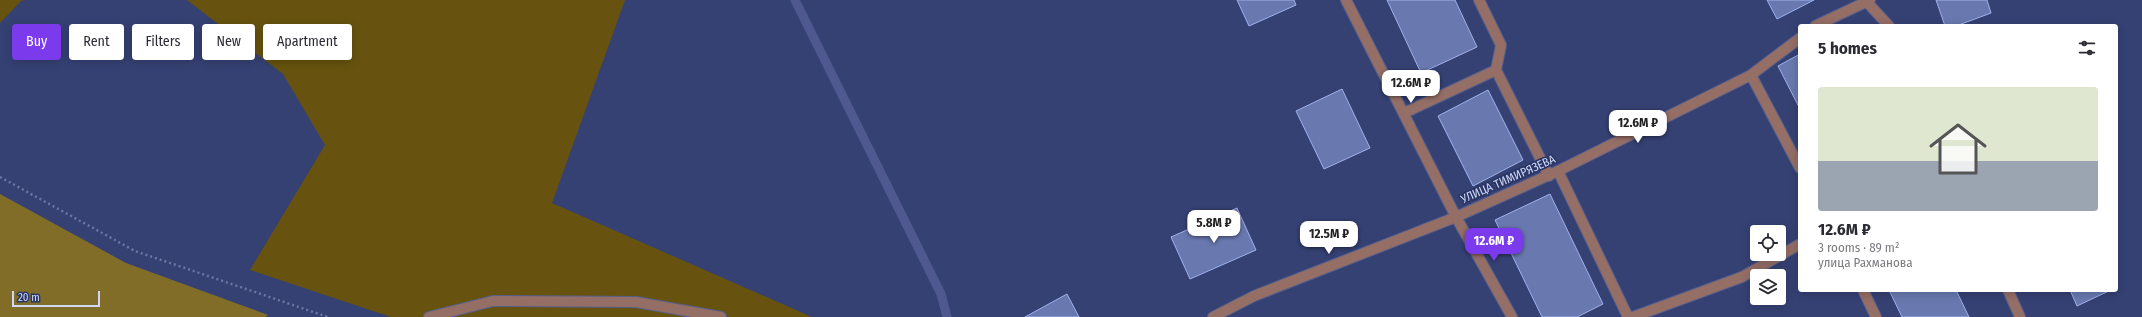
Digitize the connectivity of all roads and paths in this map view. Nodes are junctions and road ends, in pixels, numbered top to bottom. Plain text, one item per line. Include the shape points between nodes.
1 (1346, 0) edge
2 (1479, 0) edge
3 (1868, 1) edge
4 (1818, 24) edge
5 (1887, 24) edge
6 (1798, 40) edge
7 (1496, 70) junction
8 (1751, 76) junction
9 (1404, 113) junction
10 (1798, 164) edge
11 (1558, 171) junction
12 (1548, 176) junction
13 (0, 177) edge
14 (1456, 217) junction
15 (1798, 245) edge
16 (1863, 292) edge
17 (2009, 292) edge
18 (328, 317) edge
19 (429, 317) edge
20 (721, 317) edge
21 (1213, 317) edge
22 (1512, 317) edge
23 (1628, 317) edge
24 (1633, 317) edge
25 (1876, 317) edge
26 (2020, 317) edge

1 - 9 street
2 - 7 street via 1501,45
3 - 4 street
3 - 5 street
6 - 8 street, УЛИЦА ТИМИРЯЗЕВА
7 - 9 street
7 - 12 street
8 - 10 street
8 - 11 street, УЛИЦА ТИМИРЯЗЕВА
9 - 14 street
11 - 12 street, УЛИЦА ТИМИРЯЗЕВА
11 - 23 street
12 - 14 street, УЛИЦА ТИМИРЯЗЕВА
13 - 18 path via 135,251
14 - 21 street, УЛИЦА ТИМИРЯЗЕВА via 1254,296
14 - 22 street
15 - 24 street via 1742,277
16 - 25 street
17 - 26 street
19 - 20 street via 493,301 636,302

